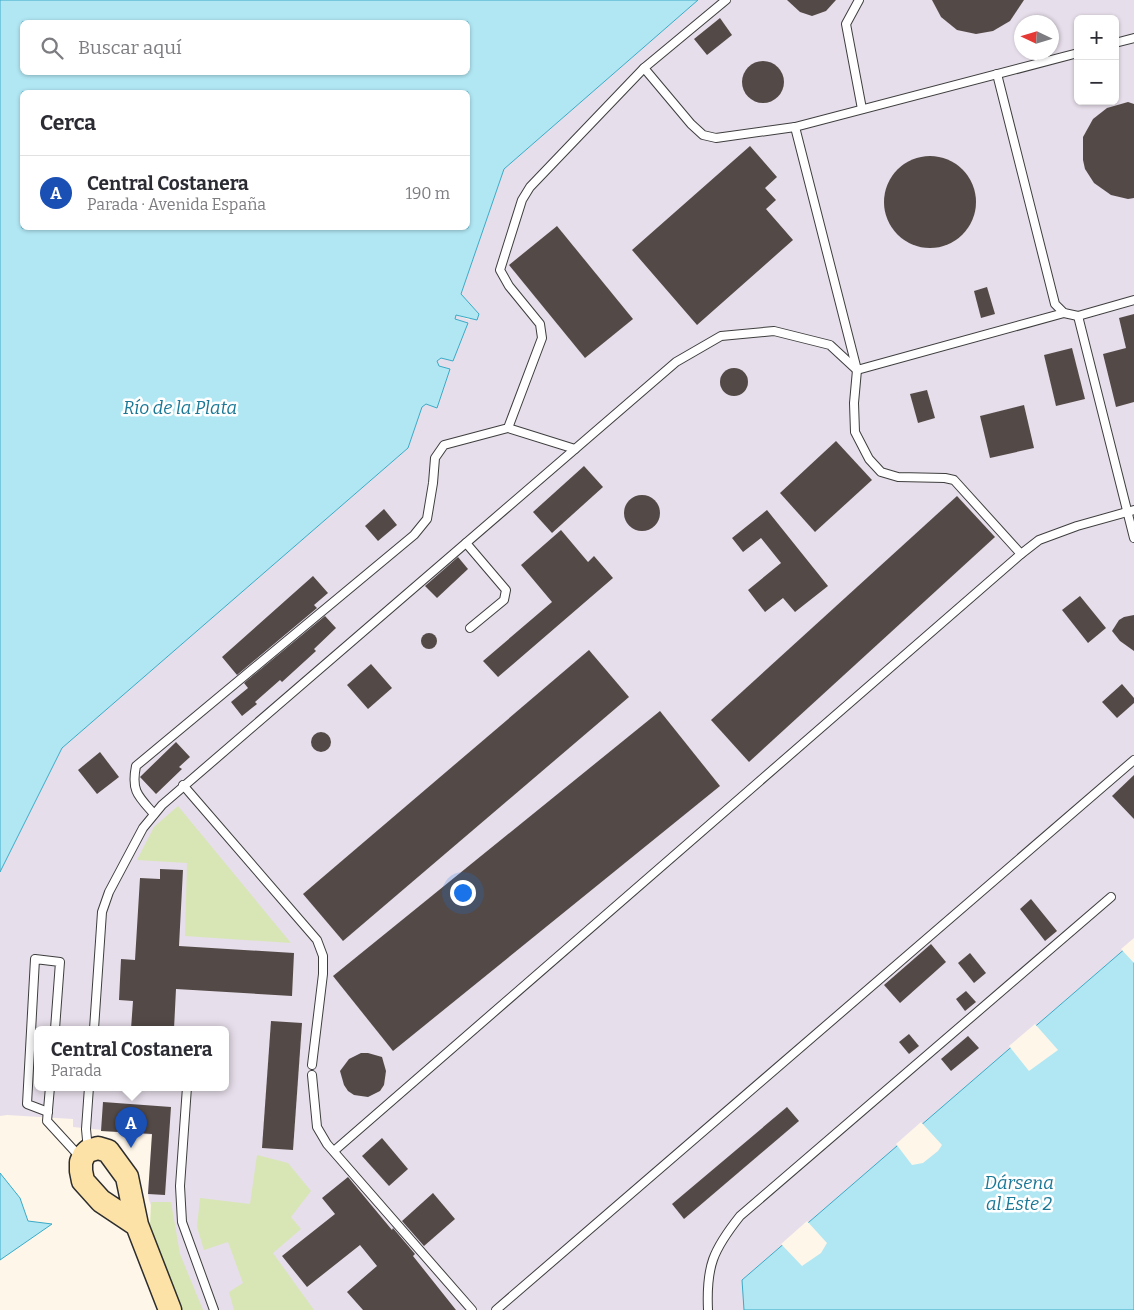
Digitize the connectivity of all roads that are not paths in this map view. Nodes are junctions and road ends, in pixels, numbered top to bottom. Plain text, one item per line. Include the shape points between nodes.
1 (726, 0) edge
2 (859, 0) edge
3 (1134, 38) edge
4 (1119, 42) edge
5 (1074, 54) edge
6 (644, 68) junction
7 (997, 74) junction
8 (862, 109) junction
9 (795, 127) junction
10 (1134, 300) edge
11 (1064, 313) junction
12 (1078, 316) junction
13 (857, 370) junction
14 (508, 428) junction
15 (575, 449) junction
16 (1131, 511) edge
17 (1134, 538) edge
18 (466, 542) junction
19 (1020, 554) junction
20 (470, 628) dead end
21 (1134, 760) edge
22 (183, 785) junction
23 (154, 814) junction
24 (1111, 897) dead end
25 (55, 1026) edge
26 (94, 1026) edge
27 (312, 1065) dead end
28 (312, 1075) dead end
29 (50, 1091) edge
30 (89, 1091) edge
31 (187, 1091) edge
32 (48, 1112) junction
33 (334, 1151) junction
34 (85, 1155) junction
35 (137, 1225) junction
36 (170, 1310) edge
37 (214, 1310) edge
38 (472, 1310) edge
39 (496, 1310) edge
40 (708, 1310) edge

1 - 6 lane
2 - 8 lane via 846,24
3 - 4 lane
5 - 7 lane
6 - 9 lane via 703,135 716,138
6 - 14 lane via 530,187 522,200 500,270 540,324 542,338
7 - 8 lane
7 - 11 lane via 1055,304
8 - 9 lane
9 - 13 lane
10 - 12 lane
11 - 12 lane
11 - 13 lane
12 - 16 lane
13 - 15 lane via 830,345 774,331 721,336 676,362
13 - 19 lane via 855,432 869,459 881,472 898,477 954,480
14 - 15 lane
14 - 23 lane via 444,445 435,458 428,519 414,535 136,766 133,781 139,796
15 - 18 lane
16 - 17 lane
16 - 19 lane via 1046,537
18 - 20 lane via 506,590 504,600
18 - 22 lane
19 - 33 lane
21 - 39 lane
22 - 23 lane
22 - 27 lane via 317,940 323,956 323,974
23 - 26 lane via 138,836 102,912
24 - 40 lane via 740,1216 714,1255 709,1270
25 - 32 lane via 60,962 35,959 27,1104
28 - 33 lane via 317,1127
29 - 32 lane
30 - 34 lane
31 - 37 lane via 180,1186 182,1222
32 - 34 lane via 47,1121
33 - 38 lane
34 - 35 street via 81,1171 83,1181 101,1201
34 - 35 street via 98,1148 105,1150 128,1176
35 - 36 street

